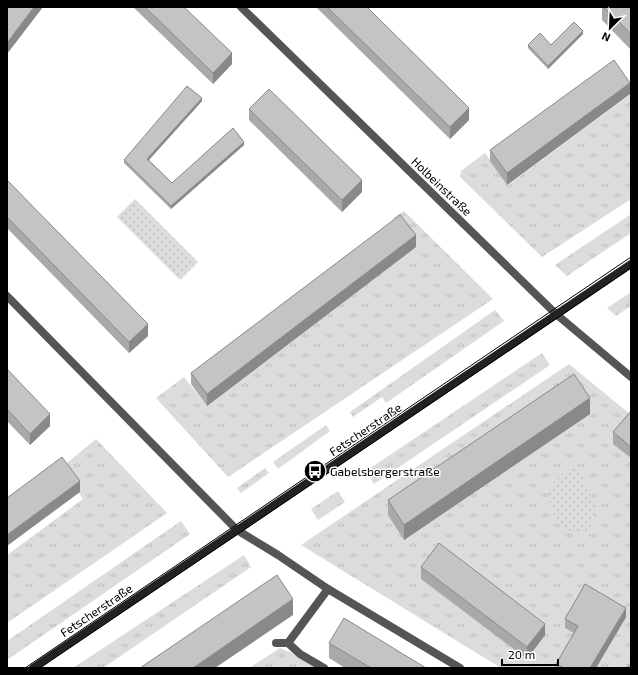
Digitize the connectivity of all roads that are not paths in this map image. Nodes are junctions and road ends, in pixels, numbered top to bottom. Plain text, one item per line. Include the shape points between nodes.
1 (241, 7) edge
2 (631, 264) edge
3 (7, 296) edge
4 (556, 314) junction
5 (631, 377) edge
6 (237, 530) junction
7 (328, 589) junction
8 (276, 643) dead end
9 (288, 643) junction
10 (32, 668) edge
11 (324, 668) edge
12 (460, 668) edge

1 - 4 street, Holbeinstraße
2 - 4 main road, Fetscherstraße
3 - 6 street
4 - 5 street, Holbeinstraße
4 - 6 main road, Fetscherstraße
6 - 7 street via 278,554
6 - 10 main road, Fetscherstraße
7 - 9 street
7 - 12 street
8 - 9 street
9 - 11 street via 300,654

